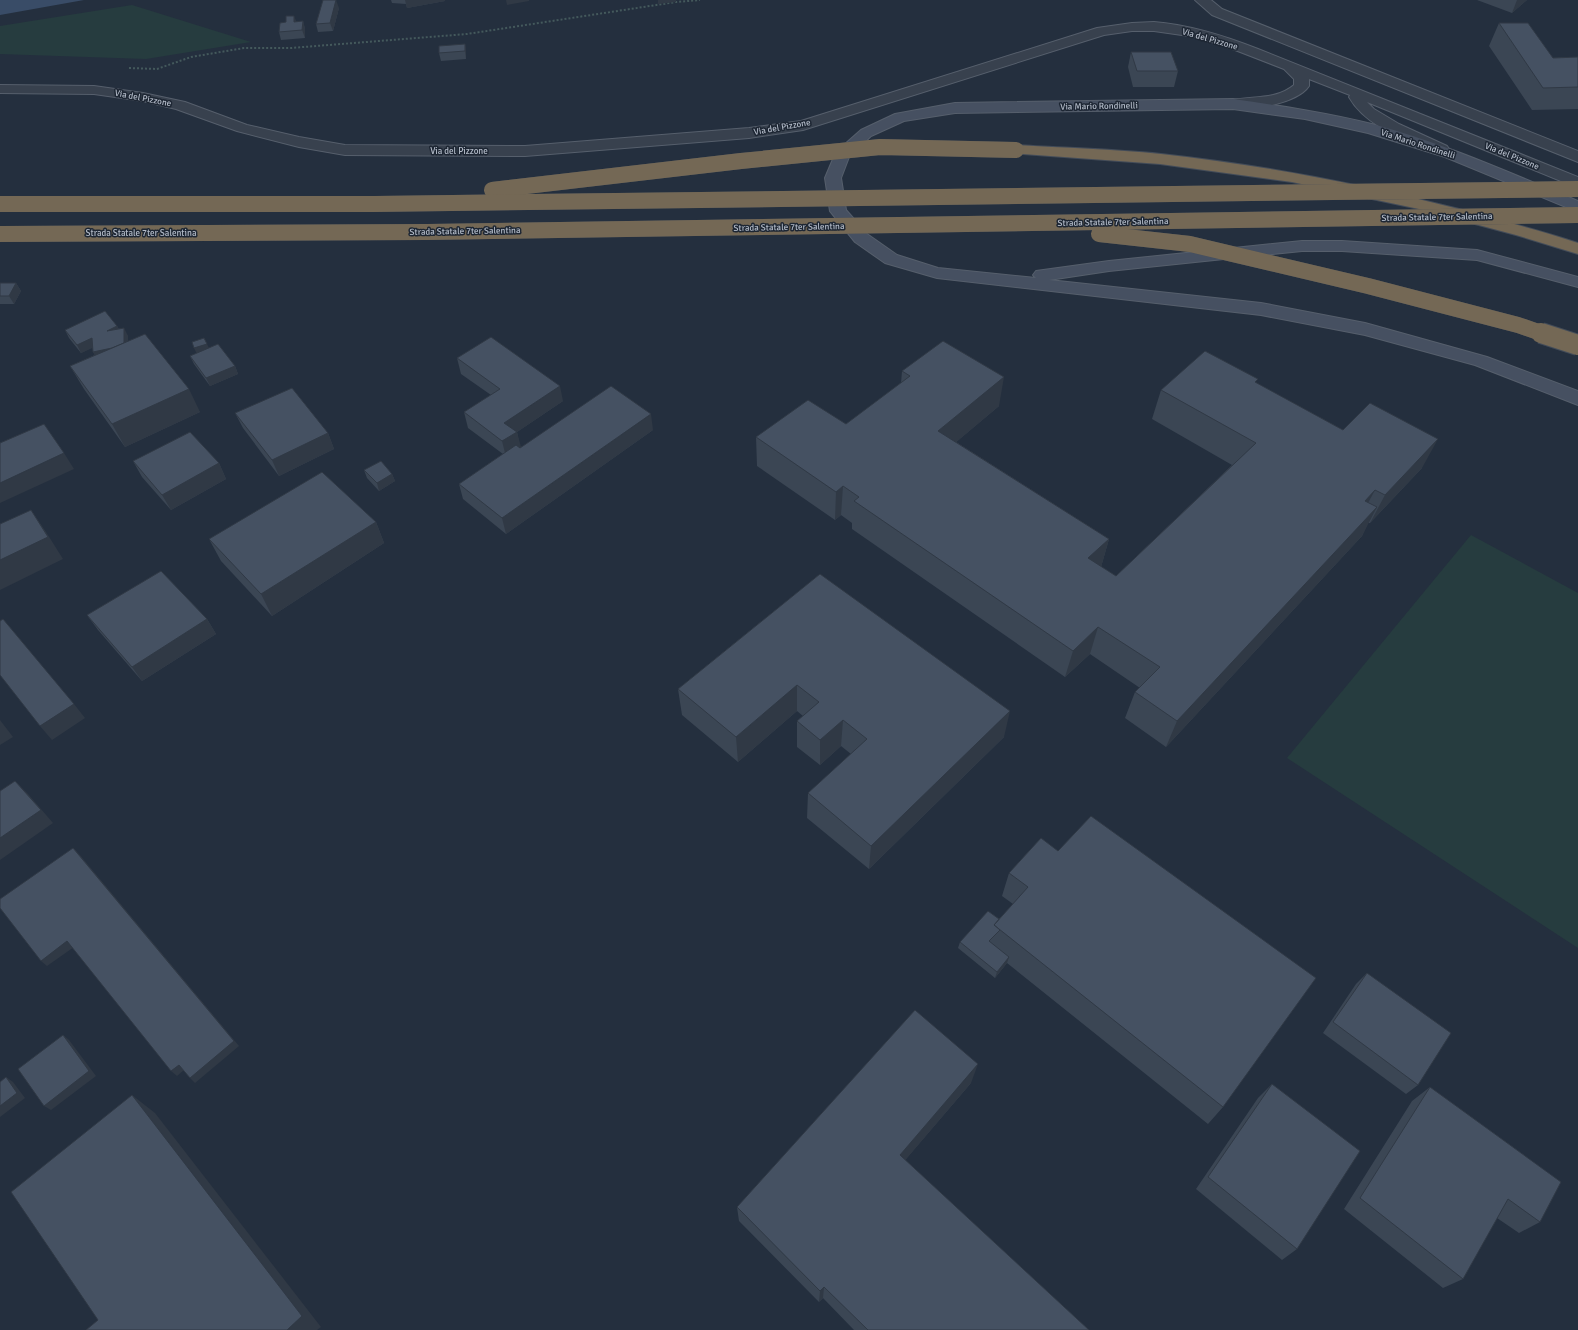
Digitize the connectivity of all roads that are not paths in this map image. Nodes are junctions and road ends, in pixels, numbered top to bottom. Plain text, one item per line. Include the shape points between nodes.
1 (1202, 0) edge
2 (1290, 67) junction
3 (0, 89) edge
4 (1354, 92) junction
5 (1233, 104) junction
6 (1451, 154) junction
7 (1578, 157) edge
8 (1578, 183) edge
9 (1578, 189) edge
10 (0, 204) edge
11 (374, 204) junction
12 (1578, 207) edge
13 (1578, 215) edge
14 (1001, 224) junction
15 (0, 234) edge
16 (1578, 249) edge
17 (985, 278) junction
18 (1578, 282) edge
19 (1578, 345) edge
20 (1578, 398) edge

1 - 7 street via 1224,15
2 - 3 street, Via del Pizzone via 1222,40 1193,32 1163,27 1132,27 1102,31 803,125 749,133 526,151 345,150 242,128 180,105 143,97 94,90
2 - 4 street, Via del Pizzone
2 - 5 street via 1301,78 1302,86 1295,93 1281,99
4 - 6 street via 1357,101 1367,112
4 - 8 street, Via del Pizzone
5 - 6 main road, Via Mario Rondinelli via 1305,114 1372,130
5 - 17 main road, Via Mario Rondinelli via 955,108 900,117 866,133 842,155 833,178 838,211 861,238 891,259 937,273
6 - 12 main road, Via Mario Rondinelli
9 - 11 highway, bridge
10 - 11 highway, bridge
11 - 16 highway, bridge via 880,147 1016,150 1124,156 1225,166 1318,182 1413,202
13 - 14 highway, Strada Statale 7ter Salentina, bridge
14 - 15 highway, Strada Statale 7ter Salentina, bridge via 419,232
14 - 19 highway, bridge via 1024,229 1190,244 1376,288 1518,325
17 - 18 main road via 1067,273 1109,266 1302,246 1342,246 1477,255
17 - 20 main road via 1261,310 1365,329 1481,361

